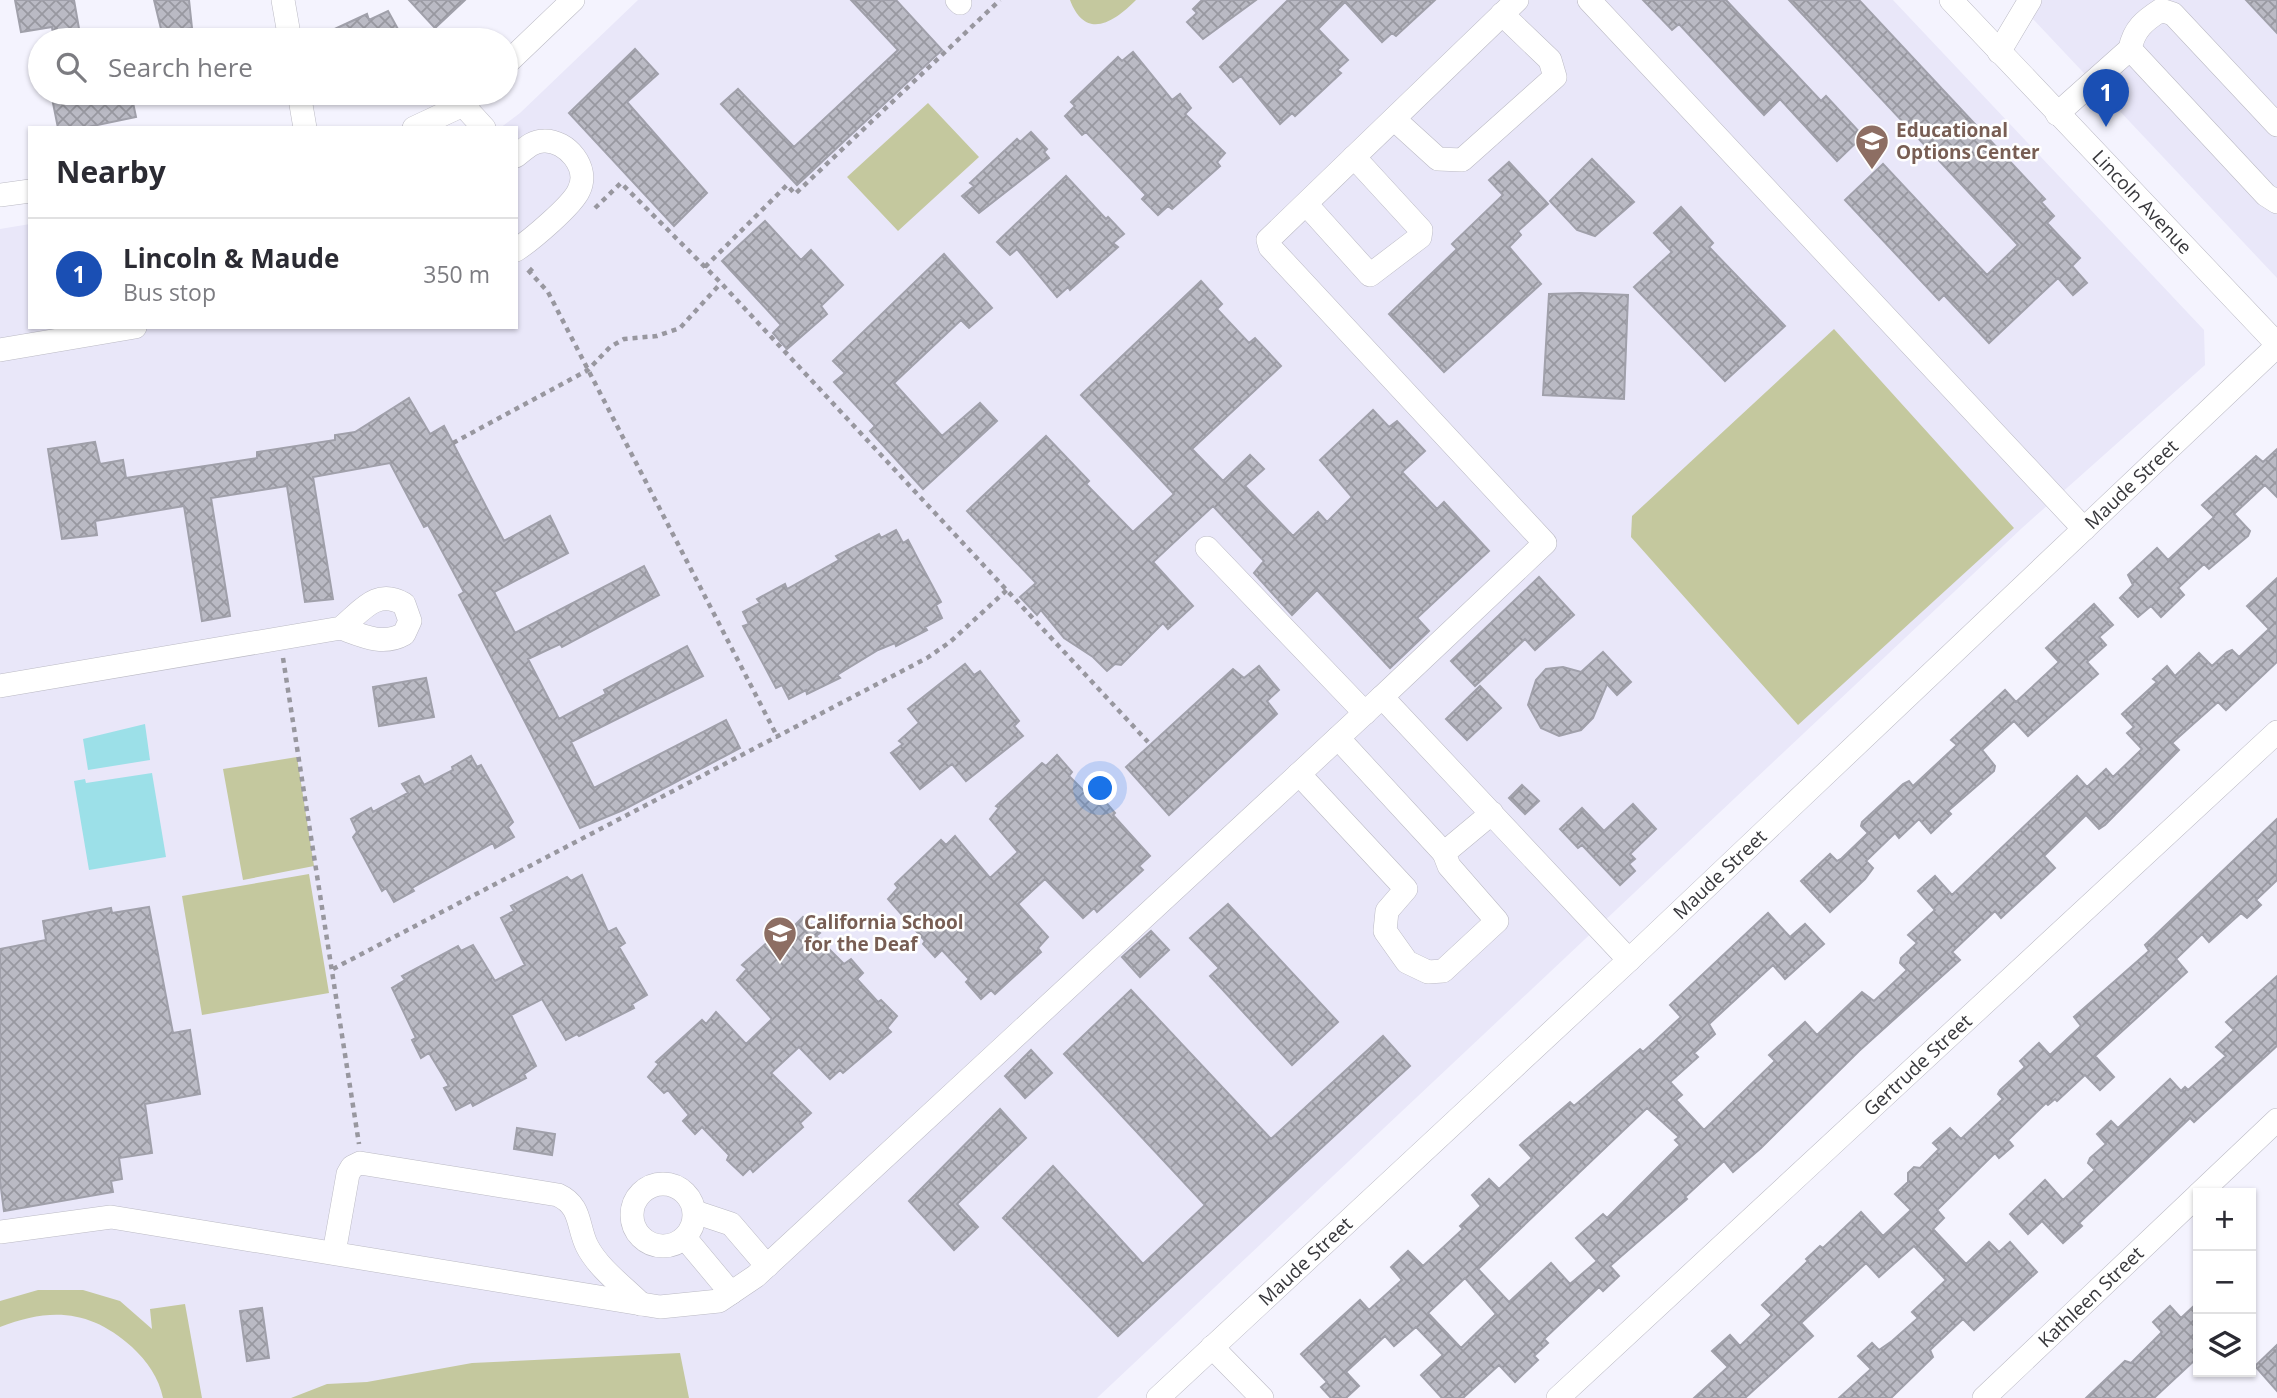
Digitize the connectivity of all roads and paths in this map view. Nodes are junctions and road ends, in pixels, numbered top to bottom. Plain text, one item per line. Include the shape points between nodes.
1 (284, 0) edge
2 (573, 0) edge
3 (1000, 0) edge
4 (1589, 0) edge
5 (1951, 0) edge
6 (2030, 0) edge
7 (1509, 7) edge
8 (288, 28) edge
9 (2130, 49) junction
10 (1999, 52) junction
11 (518, 53) edge
12 (301, 105) edge
13 (458, 105) edge
14 (473, 105) edge
15 (2057, 114) junction
16 (1394, 119) junction
17 (2277, 125) edge
18 (305, 126) edge
19 (418, 126) edge
20 (483, 126) edge
21 (518, 154) edge
22 (1354, 157) junction
23 (28, 191) edge
24 (0, 195) edge
25 (2277, 202) edge
26 (1306, 204) junction
27 (594, 210) dead end
28 (519, 257) edge
29 (538, 263) dead end
30 (705, 267) junction
31 (529, 272) junction
32 (721, 283) junction
33 (123, 329) edge
34 (2277, 345) edge
35 (0, 350) edge
36 (588, 370) junction
37 (453, 443) dead end
38 (2084, 529) junction
39 (1207, 548) dead end
40 (1008, 589) junction
41 (341, 628) dead end
42 (280, 639) junction
43 (0, 687) edge
44 (1382, 697) junction
45 (1364, 713) junction
46 (2277, 732) edge
47 (778, 738) junction
48 (1338, 738) junction
49 (1149, 742) dead end
50 (1299, 774) junction
51 (1492, 813) junction
52 (1444, 853) junction
53 (1629, 960) junction
54 (333, 969) junction
55 (2277, 1121) edge
56 (360, 1163) junction
57 (2205, 1188) edge
58 (2193, 1200) edge
59 (695, 1212) junction
60 (0, 1232) edge
61 (685, 1238) junction
62 (334, 1253) junction
63 (767, 1266) junction
64 (731, 1293) junction
65 (641, 1304) junction
66 (1212, 1347) junction
67 (1158, 1398) edge
68 (1262, 1398) edge
69 (1558, 1398) edge
70 (1984, 1398) edge

1 - 8 street
2 - 11 street
3 - 30 path via 795,194 787,185
4 - 38 street
5 - 10 street, Lincoln Avenue
6 - 10 street
7 - 16 street
7 - 16 street via 1550,60 1555,77 1462,160 1438,159
9 - 15 street
9 - 17 street via 2134,33 2145,20 2161,10 2174,14
9 - 25 street
10 - 15 street, Lincoln Avenue
12 - 18 street
13 - 19 street
14 - 20 street
15 - 34 street, Lincoln Avenue
16 - 22 street
21 - 28 street via 538,142 562,145 576,159 581,176 579,191
22 - 26 street
22 - 26 street via 1421,230 1420,237 1370,275
23 - 24 street
26 - 44 street via 1268,240 1270,247 1545,543
27 - 30 path via 621,183
28 - 31 path
29 - 31 path
30 - 32 path
31 - 36 path via 548,292
32 - 36 path via 680,328 657,336 624,338
32 - 40 path
33 - 35 street
34 - 38 street, Maude Street
36 - 37 path
36 - 47 path
38 - 53 street, Maude Street
39 - 45 street
40 - 47 path via 926,659
40 - 49 path
41 - 42 street
42 - 43 street
42 - 54 path
44 - 45 street
44 - 51 street
45 - 48 street
46 - 69 street, Gertrude Street
47 - 54 path
48 - 50 street
48 - 52 street
50 - 52 street via 1406,889 1387,911 1385,931 1407,962 1428,972 1443,971 1497,921 1449,866
50 - 63 street
51 - 52 street
51 - 53 street
53 - 66 street, Maude Street
54 - 56 path
55 - 57 street, Kathleen Street
56 - 62 street via 348,1174
56 - 65 street via 567,1199 579,1214 587,1247
58 - 70 street, Kathleen Street
59 - 61 street
59 - 61 street via 686,1193 667,1183 647,1188 634,1204 633,1225 646,1242 666,1246
59 - 63 street via 731,1224
60 - 62 street via 111,1217
61 - 64 street
62 - 65 street
63 - 64 street
64 - 65 street via 719,1301 695,1305
66 - 67 street, Maude Street
66 - 68 street

